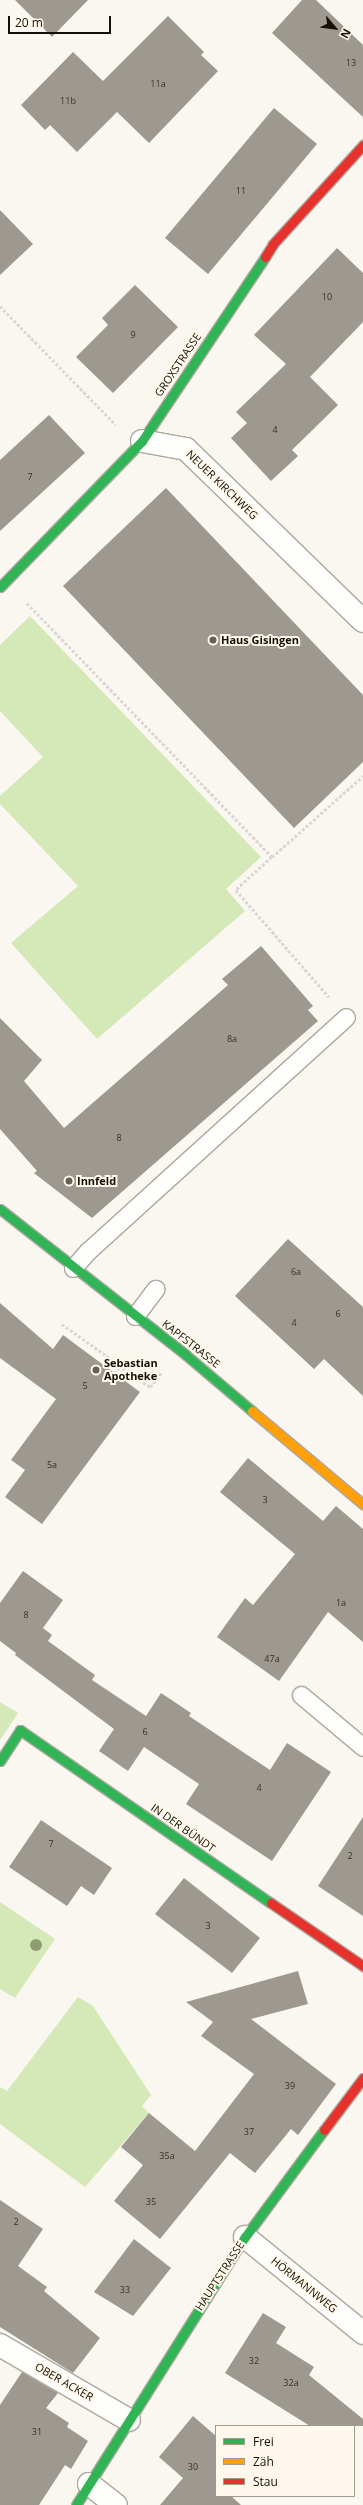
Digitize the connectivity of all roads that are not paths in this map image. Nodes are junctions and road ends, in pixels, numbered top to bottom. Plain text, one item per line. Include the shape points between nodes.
1 (363, 145) edge
2 (142, 441) junction
3 (2, 581) edge
4 (363, 621) edge
5 (346, 1017) road end
6 (0, 1209) edge
7 (73, 1268) junction
8 (155, 1289) dead end
9 (135, 1316) junction
10 (363, 1504) edge
11 (301, 1695) dead end
12 (363, 1747) edge
13 (0, 1761) edge
14 (363, 1966) edge
15 (363, 2078) edge
16 (246, 2237) junction
17 (363, 2333) edge
18 (0, 2345) edge
19 (129, 2420) junction
20 (90, 2484) junction
21 (76, 2505) edge
22 (116, 2505) edge

1 - 2 street, GROXSTRASSE via 273,244
2 - 3 street, GROXSTRASSE
2 - 4 street, NEUER KIRCHWEG via 186,449
5 - 7 lane via 88,1251
6 - 7 street, KAPFSTRASSE
7 - 9 street, KAPFSTRASSE
8 - 9 lane
9 - 10 street, KAPFSTRASSE via 272,1425
11 - 12 lane
13 - 14 street, IN DER BÜNDT via 20,1730
15 - 16 street, HAUPTSTRASSE
16 - 17 street, HÖRMANNWEG
16 - 19 street, HAUPTSTRASSE
18 - 19 street, OBER ACKER
19 - 20 street, HAUPTSTRASSE
20 - 21 street, HAUPTSTRASSE
20 - 22 street

